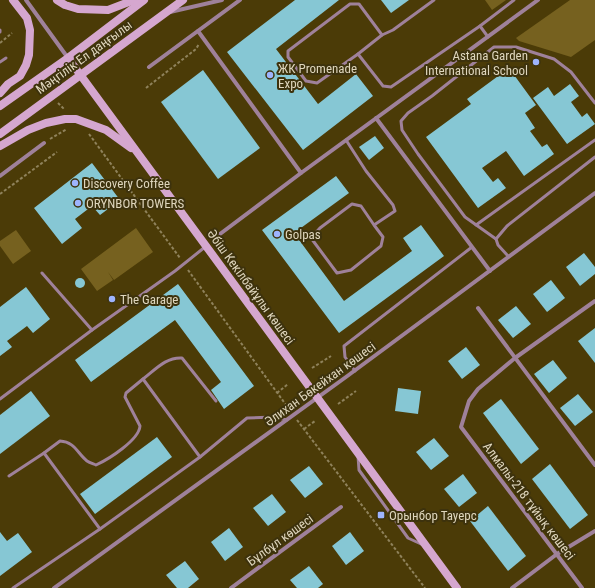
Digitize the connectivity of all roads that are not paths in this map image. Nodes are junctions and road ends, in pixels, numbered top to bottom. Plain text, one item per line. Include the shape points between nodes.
1 (13, 0) edge
2 (26, 0) edge
3 (58, 0) edge
4 (134, 0) edge
5 (144, 0) edge
6 (183, 0) edge
7 (222, 0) edge
8 (240, 0) edge
9 (434, 0) edge
10 (514, 0) edge
11 (538, 0) edge
12 (164, 14) junction
13 (480, 26) junction
14 (198, 31) junction
15 (382, 35) junction
16 (488, 37) junction
17 (358, 54) junction
18 (6, 58) dead end
19 (68, 58) junction
20 (0, 62) edge
21 (149, 67) dead end
22 (81, 75) junction
23 (0, 93) edge
24 (595, 103) edge
25 (0, 106) edge
26 (376, 118) junction
27 (0, 134) edge
28 (346, 140) junction
29 (595, 140) edge
30 (44, 143) road end
31 (0, 146) edge
32 (138, 153) junction
33 (595, 157) edge
34 (301, 172) junction
35 (0, 176) edge
36 (595, 193) edge
37 (374, 225) junction
38 (476, 225) junction
39 (216, 237) dead end
40 (496, 239) junction
41 (206, 246) junction
42 (472, 247) junction
43 (508, 256) junction
44 (490, 271) junction
45 (42, 273) dead end
46 (595, 301) edge
47 (478, 308) dead end
48 (92, 330) junction
49 (516, 358) junction
50 (354, 371) junction
51 (143, 379) junction
52 (317, 398) junction
53 (0, 399) edge
54 (216, 401) dead end
55 (288, 420) junction
56 (44, 452) junction
57 (200, 457) junction
58 (595, 465) edge
59 (9, 476) dead end
60 (341, 507) dead end
61 (100, 529) junction
62 (595, 531) edge
63 (557, 554) junction
64 (13, 588) edge
65 (54, 588) edge
66 (231, 588) edge
67 (457, 588) edge
68 (512, 588) edge
69 (582, 588) edge

1 - 23 main road via 27,18 30,30 29,54 20,76
2 - 19 street, Әбіш Кекілбайұлы көшесі
3 - 4 main road via 64,5 78,9 108,10
5 - 19 main road, Мәңгілік Ел даңғылы
6 - 12 main road, Мәңгілік Ел даңғылы
7 - 12 street
8 - 14 street
9 - 15 lane
10 - 13 lane
11 - 16 street
12 - 22 main road, Мәңгілік Ел даңғылы
13 - 16 lane
13 - 17 lane via 391,86 383,86
14 - 21 street
14 - 34 street
15 - 17 lane
15 - 17 lane via 359,4 350,4 288,51 288,57 306,81 317,83
16 - 26 street
18 - 20 lane
19 - 22 main road, Әбіш Кекілбайұлы көшесі
19 - 25 main road, Мәңгілік Ел даңғылы
22 - 27 main road, Мәңгілік Ел даңғылы
22 - 32 main road, Әбіш Кекілбайұлы көшесі
24 - 38 lane via 571,72 554,59 516,47 494,47 408,113 401,121 402,130 465,217
26 - 28 street
26 - 42 street
28 - 34 street
28 - 37 lane via 395,211
29 - 38 lane
30 - 35 street
31 - 32 main road via 46,123 73,119 106,130
32 - 41 main road, Әбіш Кекілбайұлы көшесі
33 - 40 lane via 507,226
34 - 39 street
36 - 43 street, Әлихан Бөкейхан көшесі
37 - 37 lane via 361,206 352,204 311,238 337,273 351,270 381,246 383,237
38 - 40 lane
40 - 43 lane
41 - 48 lane
41 - 52 main road, Әбіш Кекілбайұлы көшесі
42 - 44 street
42 - 50 lane via 344,346 345,357
43 - 44 street, Әлихан Бөкейхан көшесі
44 - 50 street, Әлихан Бөкейхан көшесі
45 - 48 lane
46 - 49 street
47 - 49 street
48 - 53 lane
49 - 58 street
49 - 63 street, Алмалы-218 тұйық көшесі via 478,389 469,401 461,427
50 - 52 street, Әлихан Бөкейхан көшесі
51 - 54 lane via 168,360 182,358
51 - 56 lane via 126,393 125,397 140,426 140,431 107,460 96,465 88,462 67,441 60,441
51 - 57 lane
52 - 55 street, Әлихан Бөкейхан көшесі
52 - 67 main road, Әбіш Кекілбайұлы көшесі
55 - 57 lane via 274,417 247,418
55 - 65 street, Әлихан Бөкейхан көшесі
56 - 59 lane
56 - 61 lane
57 - 61 lane
60 - 66 street, Бұлбұл көшесі
61 - 64 lane
62 - 63 street
63 - 68 street
63 - 69 street, Алмалы-218 тұйық көшесі

